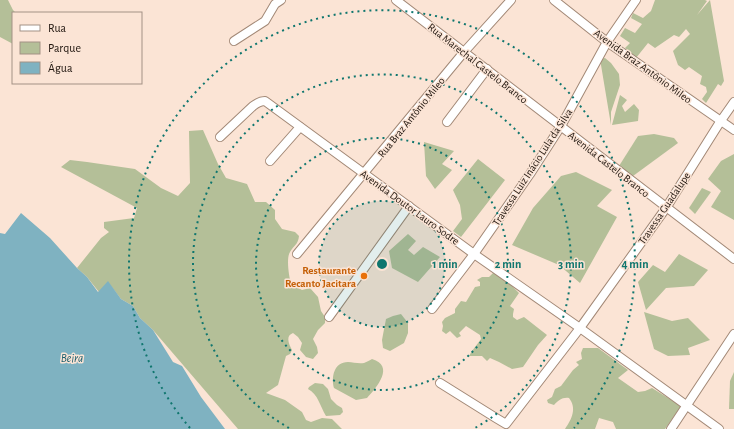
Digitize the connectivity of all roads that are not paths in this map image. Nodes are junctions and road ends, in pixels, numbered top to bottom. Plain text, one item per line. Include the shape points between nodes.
1 (282, 0) edge
2 (396, 0) edge
3 (511, 0) edge
4 (554, 0) edge
5 (636, 0) edge
6 (234, 41) dead end
7 (607, 42) junction
8 (464, 52) junction
9 (487, 70) junction
10 (734, 102) edge
11 (446, 122) dead end
12 (720, 122) junction
13 (561, 126) junction
14 (300, 127) junction
15 (734, 130) edge
16 (220, 137) dead end
17 (270, 161) dead end
18 (364, 173) junction
19 (409, 206) junction
20 (666, 208) junction
21 (297, 254) dead end
22 (474, 254) junction
23 (734, 259) edge
24 (432, 309) dead end
25 (329, 317) dead end
26 (580, 328) junction
27 (734, 334) edge
28 (440, 383) dead end
29 (686, 406) junction
30 (671, 429) edge
31 (719, 429) edge

1 - 6 street via 275,4 265,21
2 - 8 street, Rua Marechal Castelo Branco
3 - 8 street, Rua Braz Antônio Mileo
4 - 7 street, Avenida Braz Antônio Mileo
5 - 7 street, Travessa Luiz Inácio Lula da Silva
7 - 12 street, Avenida Braz Antônio Mileo
7 - 13 street, Travessa Luiz Inácio Lula da Silva
8 - 9 street, Rua Marechal Castelo Branco
8 - 18 street, Rua Braz Antônio Mileo
9 - 11 street
9 - 13 street, Rua Marechal Castelo Branco
10 - 12 street, Travessa Guadalupe
12 - 15 street, Avenida Braz Antônio Mileo
12 - 20 street, Travessa Guadalupe
13 - 20 street, Avenida Castelo Branco
13 - 22 street, Travessa Luiz Inácio Lula da Silva
14 - 16 street, Avenida Doutor Lauro Sodre via 262,101 253,106
14 - 17 street
14 - 18 street, Avenida Doutor Lauro Sodre
18 - 19 street, Avenida Doutor Lauro Sodre
18 - 21 street, Rua Braz Antônio Mileo
19 - 22 street, Avenida Doutor Lauro Sodre
19 - 25 street
20 - 23 street, Avenida Castelo Branco
20 - 26 street, Travessa Guadalupe
22 - 24 street, Travessa Luiz Inácio Lula da Silva
22 - 26 street, Avenida Doutor Lauro Sodre
26 - 28 street, Travessa Guadalupe via 506,424
26 - 29 street, Avenida Doutor Lauro Sodre
27 - 29 street
29 - 30 street
29 - 31 street, Avenida Doutor Lauro Sodre

